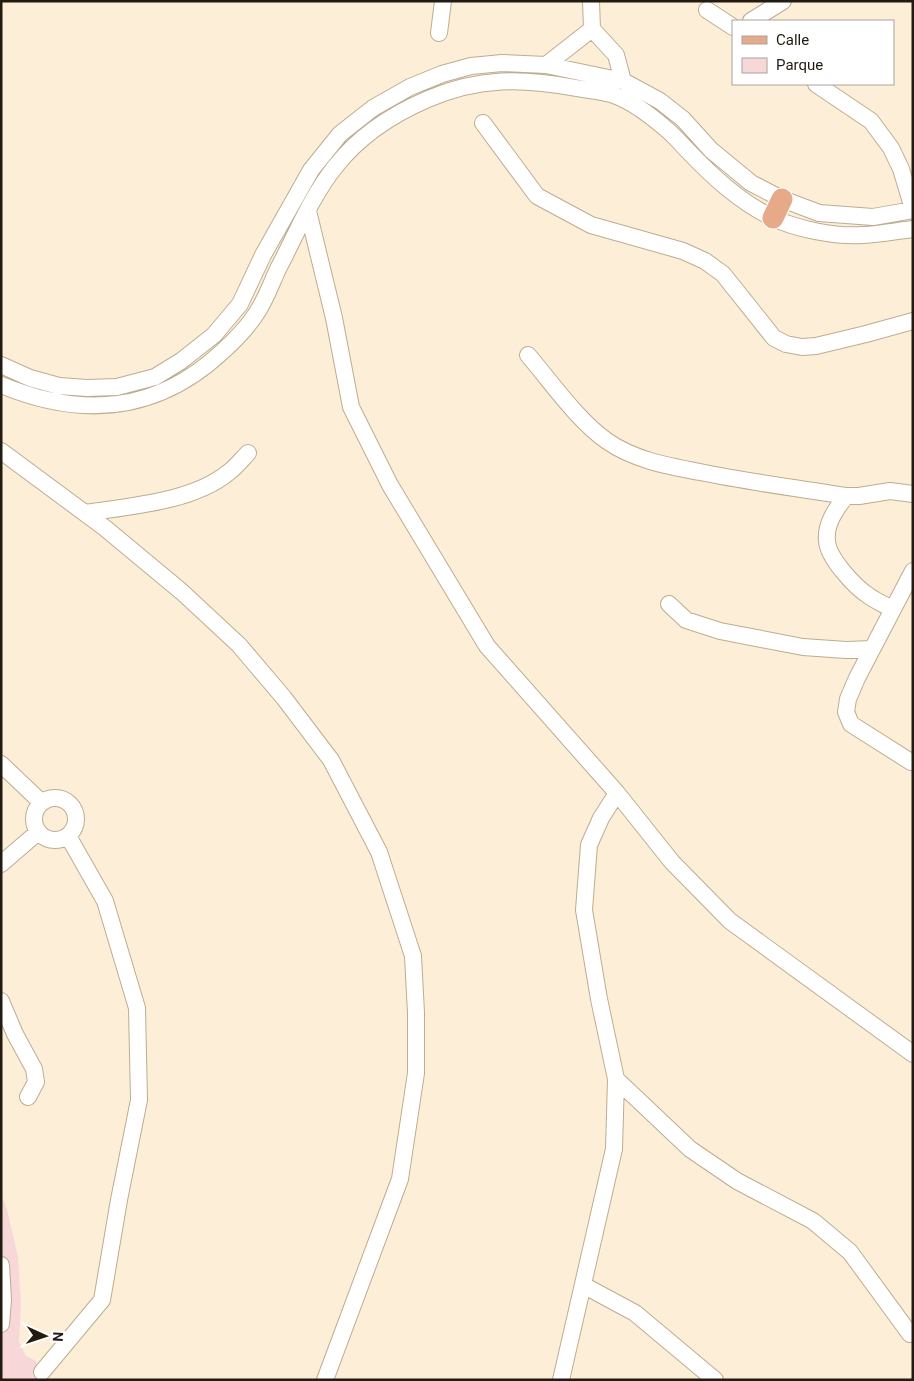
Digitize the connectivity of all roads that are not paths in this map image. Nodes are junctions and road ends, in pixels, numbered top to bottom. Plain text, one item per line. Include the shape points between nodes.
1 (443, 1) edge
2 (592, 1) edge
3 (783, 1) edge
4 (707, 10) dead end
5 (753, 20) edge
6 (732, 26) edge
7 (592, 29) junction
8 (439, 33) dead end
9 (546, 65) junction
10 (623, 81) junction
11 (817, 85) edge
12 (483, 123) dead end
13 (777, 208) junction
14 (913, 210) edge
15 (308, 211) junction
16 (913, 229) edge
17 (913, 321) edge
18 (528, 355) dead end
19 (1, 365) edge
20 (1, 385) edge
21 (1, 451) edge
22 (248, 453) dead end
23 (913, 494) edge
24 (846, 496) junction
25 (85, 513) junction
26 (913, 571) edge
27 (669, 604) dead end
28 (892, 609) junction
29 (872, 649) junction
30 (911, 762) dead end
31 (1, 764) edge
32 (617, 793) junction
33 (41, 802) junction
34 (37, 833) junction
35 (68, 836) junction
36 (1, 864) edge
37 (1, 1001) edge
38 (913, 1054) edge
39 (616, 1079) junction
40 (28, 1097) dead end
41 (1, 1265) edge
42 (583, 1285) junction
43 (1, 1324) edge
44 (910, 1334) dead end
45 (42, 1372) dead end
46 (325, 1380) edge
47 (561, 1380) edge
48 (715, 1380) edge

1 - 8 street
2 - 7 street
3 - 5 street
4 - 6 street
7 - 9 street
7 - 10 street via 616,55
9 - 10 street
9 - 19 street via 502,63 471,66 410,87 372,108 340,134 311,170 263,255 240,304 214,335 155,377 117,387 59,386
10 - 13 street via 660,101 683,119 711,150
11 - 14 street via 871,122 891,148
12 - 17 street via 537,196 591,226 683,251 705,261 723,274 774,338 786,344 816,346
13 - 14 street via 873,217
13 - 15 street via 735,196 667,129 643,110 613,95 544,82 507,80 466,86 393,116 364,137 335,166
13 - 16 street via 816,232 861,236
15 - 20 street via 257,313 236,339 205,368 173,388 141,400 101,406 64,404 30,397
15 - 32 street via 351,407 390,485 487,646
18 - 24 street via 585,422 607,441 640,458 744,481
21 - 25 street
22 - 25 street via 229,473 196,491 155,502
23 - 24 street via 890,491
24 - 28 street via 831,517 827,541 831,552 851,580
25 - 46 street via 182,592 238,645 331,760 379,852 413,956 416,1074 400,1179
26 - 28 street
27 - 29 street via 686,620 720,632 803,646
28 - 29 street
29 - 30 street via 848,698 846,712 852,724
31 - 33 street
32 - 38 street via 672,862 730,921
32 - 39 street via 589,845 584,910
33 - 34 street via 33,817
33 - 35 street via 54,798 67,801 75,812 76,825
34 - 35 street via 47,840 58,841
34 - 36 street
35 - 45 street via 105,901 137,1008 139,1100 102,1300
37 - 40 street via 34,1069 36,1082
39 - 42 street via 614,1149
39 - 44 street via 690,1149 737,1181 813,1221 850,1252
41 - 43 street
42 - 47 street
42 - 48 street via 635,1313

